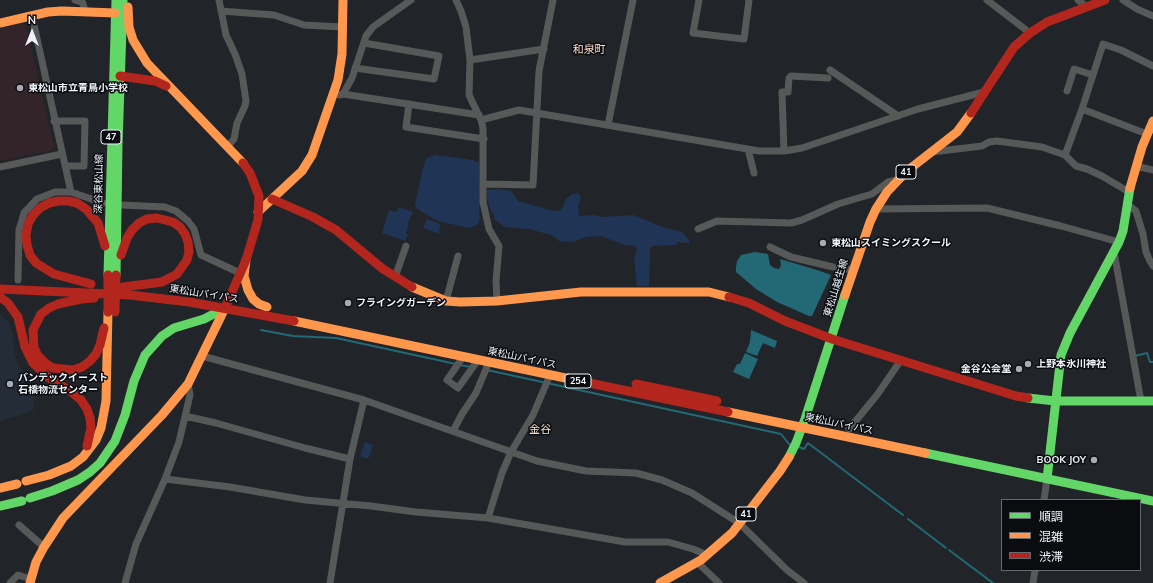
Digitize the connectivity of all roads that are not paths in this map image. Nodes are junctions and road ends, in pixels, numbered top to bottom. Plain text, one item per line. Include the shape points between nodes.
1 (75, 0) edge
2 (116, 0) edge
3 (123, 0) edge
4 (128, 0) edge
5 (219, 0) edge
6 (343, 0) edge
7 (411, 0) edge
8 (456, 0) edge
9 (553, 0) edge
10 (633, 0) edge
11 (699, 0) edge
12 (749, 0) edge
13 (987, 0) edge
14 (1078, 0) edge
15 (1105, 0) edge
16 (1123, 0) edge
17 (1087, 7) junction
18 (221, 10) junction
19 (85, 12) junction
20 (115, 13) junction
21 (32, 16) junction
22 (1153, 16) edge
23 (0, 23) edge
24 (342, 27) junction
25 (1030, 33) junction
26 (364, 43) junction
27 (544, 49) junction
28 (470, 60) junction
29 (1153, 66) edge
30 (355, 68) junction
31 (830, 70) dead end
32 (1093, 75) junction
33 (120, 76) junction
34 (828, 78) dead end
35 (172, 89) junction
36 (1067, 91) dead end
37 (984, 92) junction
38 (343, 94) junction
39 (333, 96) junction
40 (409, 104) junction
41 (1082, 109) junction
42 (538, 114) junction
43 (898, 116) junction
44 (480, 118) junction
45 (54, 120) junction
46 (1153, 120) edge
47 (608, 125) junction
48 (1147, 134) junction
49 (484, 139) junction
50 (228, 146) junction
51 (748, 149) junction
52 (784, 151) junction
53 (932, 152) junction
54 (62, 154) junction
55 (1065, 155) junction
56 (65, 166) junction
57 (1136, 166) junction
58 (0, 167) edge
59 (1153, 170) edge
60 (754, 173) dead end
61 (897, 180) junction
62 (484, 184) junction
63 (71, 192) junction
64 (1129, 192) junction
65 (272, 199) junction
66 (103, 203) dead end
67 (1127, 204) junction
68 (122, 205) dead end
69 (876, 209) junction
70 (258, 212) junction
71 (698, 229) dead end
72 (1119, 242) junction
73 (406, 246) dead end
74 (770, 247) dead end
75 (1114, 252) junction
76 (458, 256) dead end
77 (246, 260) junction
78 (1153, 266) edge
79 (853, 270) junction
80 (240, 272) junction
81 (112, 275) junction
82 (395, 277) junction
83 (0, 280) edge
84 (22, 281) joint
85 (47, 282) dead end
86 (91, 284) junction
87 (123, 287) junction
88 (0, 289) edge
89 (130, 295) junction
90 (0, 297) edge
91 (446, 301) junction
92 (497, 301) junction
93 (226, 304) junction
94 (267, 308) junction
95 (111, 312) junction
96 (832, 339) junction
97 (202, 356) junction
98 (463, 357) junction
99 (478, 360) junction
100 (901, 360) junction
101 (489, 362) junction
102 (550, 375) junction
103 (188, 384) junction
104 (364, 400) junction
105 (1055, 401) junction
106 (1141, 401) junction
107 (1153, 401) edge
108 (186, 416) junction
109 (803, 424) junction
110 (849, 429) junction
111 (453, 431) junction
112 (511, 452) junction
113 (350, 459) junction
114 (71, 466) junction
115 (1047, 475) junction
116 (165, 479) junction
117 (64, 486) junction
118 (0, 488) edge
119 (1153, 493) edge
120 (1044, 499) edge
121 (1153, 501) edge
122 (343, 503) junction
123 (0, 506) edge
124 (488, 518) junction
125 (739, 523) junction
126 (19, 525) dead end
127 (44, 547) junction
128 (707, 555) junction
129 (697, 562) junction
130 (1035, 571) edge
131 (31, 581) edge
132 (10, 583) edge
133 (125, 583) edge
134 (330, 583) edge
135 (660, 583) edge
136 (719, 583) edge
137 (804, 583) edge
138 (1034, 583) edge

1 - 19 street via 83,3
2 - 20 main road, 深谷東松山線 / 47
3 - 33 main road
4 - 35 main road via 129,27 133,40 148,63
5 - 18 street
6 - 24 main road
7 - 26 street via 374,27 366,36
8 - 28 street via 466,27
9 - 27 street
10 - 47 street
11 - 12 street via 693,33 744,39
13 - 25 street
14 - 17 street
15 - 17 main road, 東松山越生線 / 41
16 - 22 street
17 - 25 main road, 東松山越生線 / 41 via 1047,22
18 - 24 street via 274,15 304,25
18 - 50 street via 226,35 242,74 246,101 234,139
19 - 20 main road
19 - 21 main road via 62,11
20 - 81 main road, 深谷東松山線 / 47
21 - 23 main road
21 - 45 street
24 - 39 main road via 342,54
25 - 37 main road, 東松山越生線 / 41 via 1014,47
26 - 30 street
26 - 30 street via 439,56 434,79
27 - 28 street
27 - 42 street via 539,71
28 - 44 street via 468,90
29 - 32 street via 1121,50 1102,44
30 - 38 street
31 - 43 street
32 - 36 street via 1074,69
32 - 41 street
33 - 35 main road via 155,81
33 - 81 main road
34 - 52 street via 789,78 788,92 782,92
35 - 50 main road
37 - 43 street
37 - 53 main road, 東松山越生線 / 41 via 957,132
38 - 39 street
38 - 40 street
39 - 65 main road via 307,165
40 - 44 street
40 - 49 street via 406,127
41 - 48 street
41 - 55 street
42 - 44 street via 516,110
42 - 47 street
42 - 62 street via 533,185
43 - 52 street via 802,148
44 - 49 street
45 - 54 street
45 - 56 street via 85,121 84,166
46 - 48 main road
47 - 51 street
48 - 57 main road
49 - 62 street
50 - 70 main road via 242,161 255,184 259,196
51 - 52 street
51 - 60 street
53 - 55 street via 982,146 997,141 1042,147
53 - 61 main road, 東松山越生線 / 41
54 - 56 street
54 - 58 street
55 - 64 street via 1076,166 1087,168
56 - 63 street
57 - 59 street
57 - 64 main road
61 - 69 main road, 東松山越生線 / 41
61 - 71 street via 888,182 872,194 796,221 717,221
62 - 92 street via 483,202 488,223 499,246
63 - 66 street
63 - 84 street via 45,195 37,199 24,213 18,230
64 - 67 main road
65 - 70 main road
65 - 82 main road via 336,230
67 - 72 main road
67 - 78 street via 1136,211 1146,252
68 - 80 street via 165,207 176,211 194,229 201,255
69 - 72 street via 987,208
69 - 79 main road, 東松山越生線 / 41
70 - 77 main road
72 - 75 main road
73 - 82 street
74 - 79 street via 791,257
75 - 105 main road via 1064,346
75 - 106 street
76 - 91 street
77 - 80 main road
77 - 94 main road via 244,276 248,290 253,299
79 - 96 main road, 東松山越生線 / 41
80 - 93 main road
81 - 86 main road via 102,233 93,215 77,203 68,201 49,203 40,208 28,224 26,235 30,255 44,270
81 - 87 main road via 126,238 139,223 157,218 173,222 180,227 188,242 189,252 188,260 177,274 162,282
81 - 95 main road, bridge
82 - 91 main road via 415,289
83 - 84 main road
85 - 86 main road, 東松山バイパス / 254
86 - 87 main road, 東松山バイパス / 254
87 - 93 main road, 東松山バイパス / 254 via 155,290
88 - 89 main road, 東松山バイパス / 254
89 - 93 main road, 東松山バイパス / 254
89 - 95 main road via 81,299 49,308 38,318 33,330 34,348 38,356 53,368 73,370 82,367 96,354
90 - 114 main road via 18,317 25,347 33,363 48,377 73,393 87,409 91,428 88,444
91 - 92 main road
92 - 96 main road via 581,292 709,292 749,303 785,321
93 - 94 main road, 東松山バイパス / 254
93 - 97 main road
93 - 98 main road, 東松山バイパス / 254
93 - 117 main road via 204,319 174,328 153,345 139,368 120,428 108,453 90,472
94 - 109 main road, 東松山バイパス / 254
95 - 114 main road via 107,386 101,428 91,449
95 - 117 main road via 114,389 109,427 105,440 90,464
96 - 100 main road
96 - 109 main road, 東松山越生線 / 41
97 - 103 main road
97 - 104 street
98 - 99 main road, 東松山バイパス / 254
98 - 99 street via 447,380 458,388
99 - 101 main road, 東松山バイパス / 254
100 - 105 main road via 1016,396
100 - 110 street
101 - 102 main road, 東松山バイパス / 254
101 - 111 street via 476,393
102 - 109 main road, 東松山バイパス / 254
102 - 112 street via 533,415
103 - 108 street via 190,395
103 - 127 main road via 162,415 70,510
104 - 111 street
104 - 113 street
105 - 106 main road
105 - 115 main road
106 - 107 main road
108 - 113 street
108 - 116 street
109 - 110 main road, 東松山バイパス / 254
109 - 115 main road, 東松山バイパス / 254
109 - 125 main road, 東松山越生線 / 41 via 783,466
110 - 115 main road, 東松山バイパス / 254
111 - 112 street
112 - 124 street
112 - 125 street via 559,466 586,471 636,473 662,480 692,493
113 - 122 street
114 - 118 main road via 49,475
115 - 119 main road, 東松山バイパス / 254
115 - 120 street
115 - 121 main road, 東松山バイパス / 254
116 - 122 street via 305,500
116 - 133 street via 136,544
117 - 123 main road
122 - 124 street
122 - 134 street
124 - 128 street via 624,542 668,542 693,548
125 - 128 main road, 東松山越生線 / 41
125 - 137 street
126 - 127 street
127 - 131 main road via 36,562
128 - 129 main road, 東松山越生線 / 41
129 - 135 main road, 東松山越生線 / 41
129 - 136 street
130 - 138 street
131 - 132 street via 18,575

